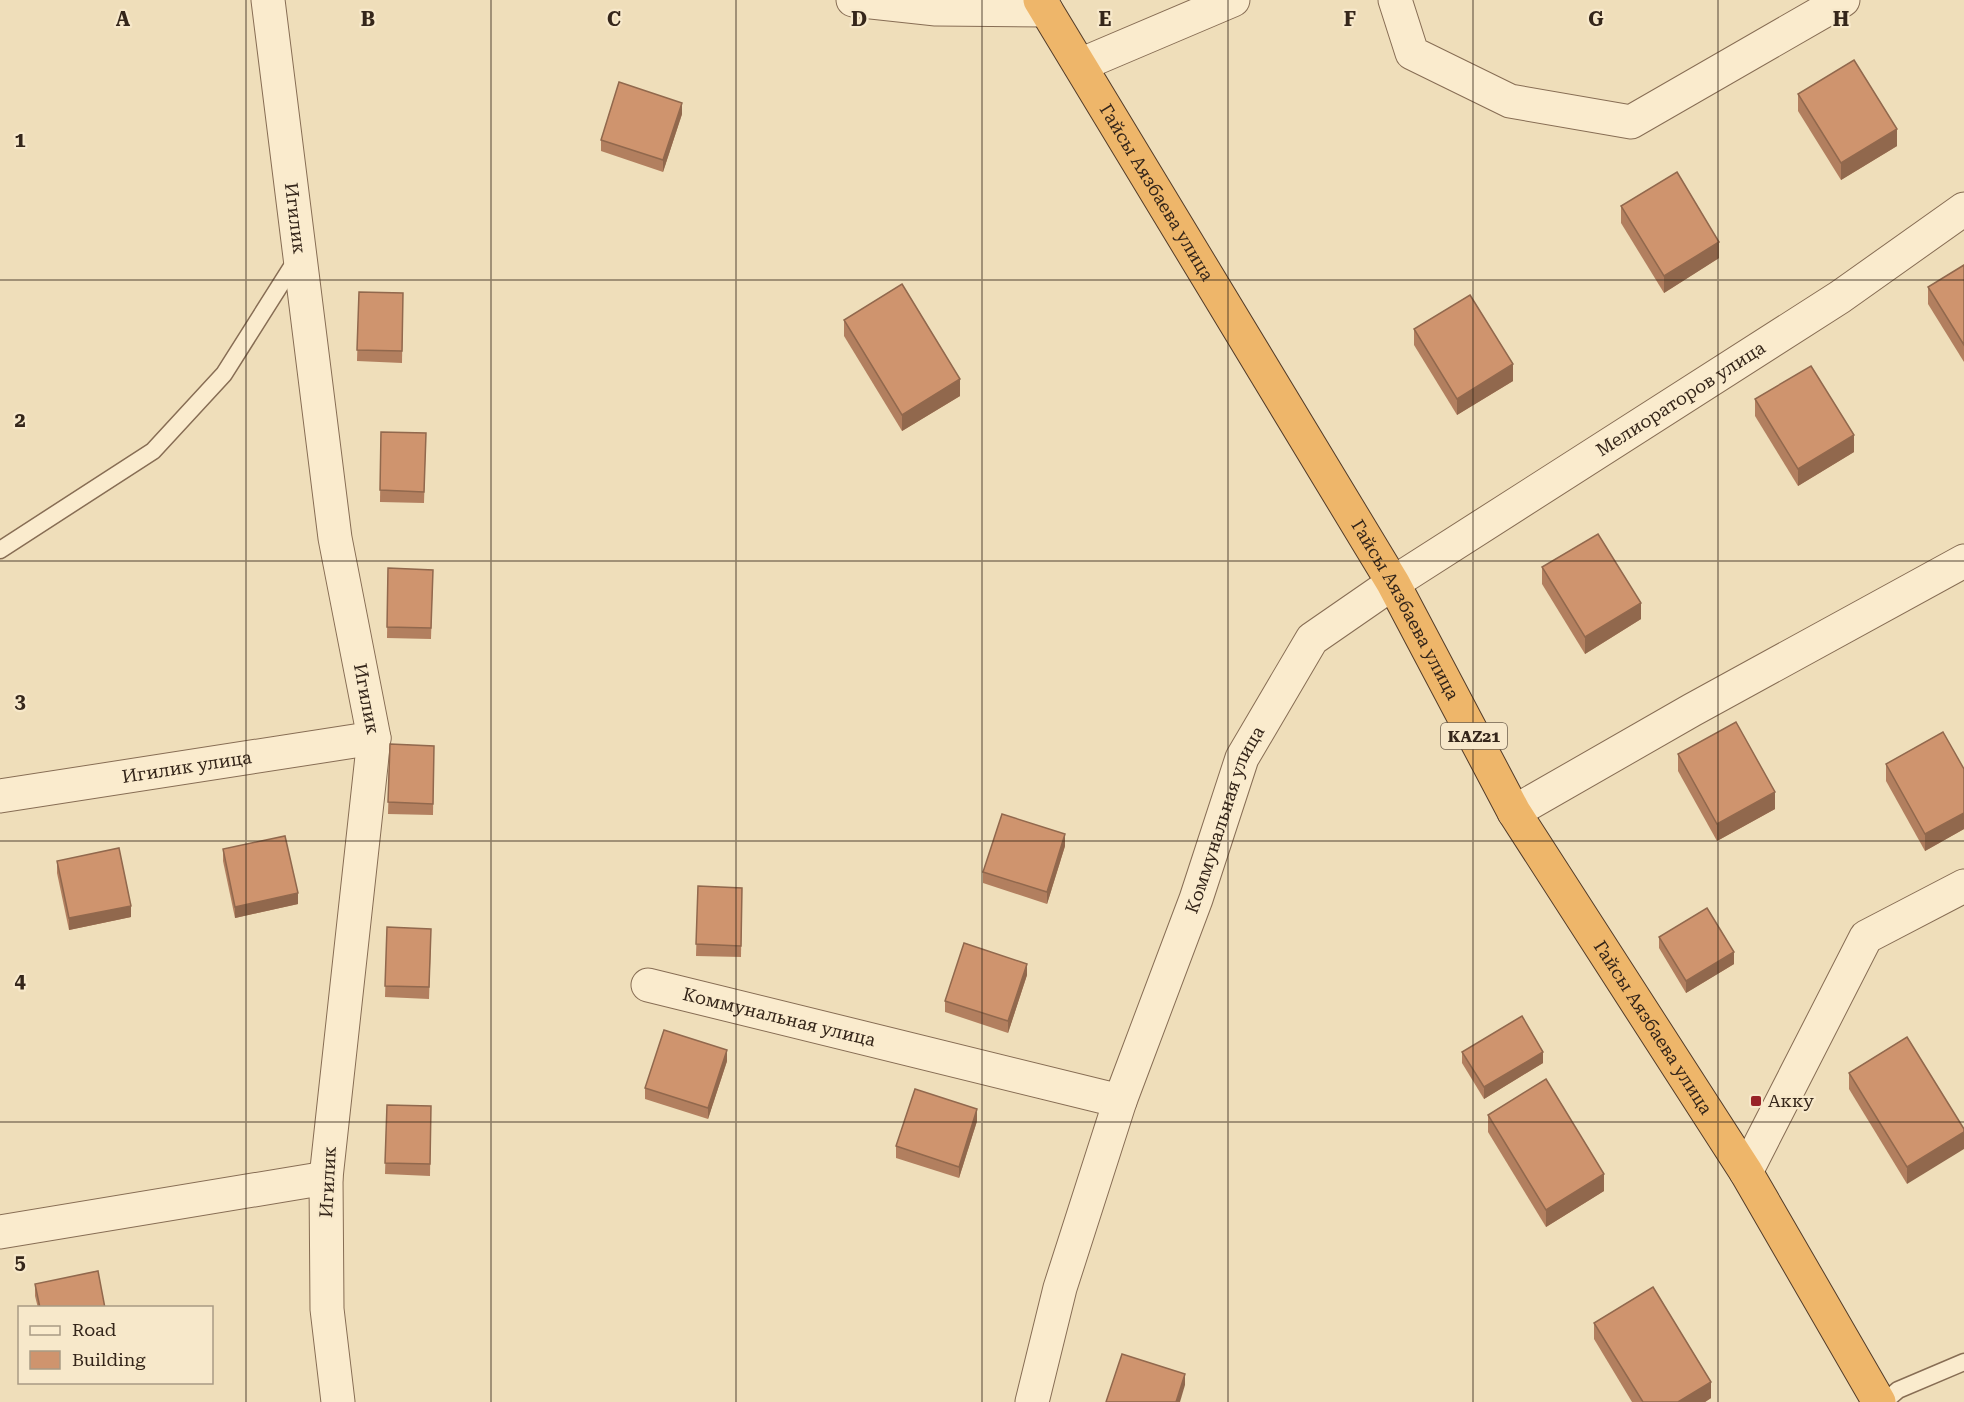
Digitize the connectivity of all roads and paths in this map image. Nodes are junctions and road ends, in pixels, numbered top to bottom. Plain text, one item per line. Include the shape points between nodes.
1 (268, 0) edge
2 (853, 0) edge
3 (1233, 0) edge
4 (1395, 0) edge
5 (1842, 0) edge
6 (1043, 5) edge
7 (1080, 64) junction
8 (1964, 209) edge
9 (300, 253) junction
10 (0, 550) edge
11 (1964, 561) edge
12 (1393, 583) junction
13 (374, 738) junction
14 (0, 796) edge
15 (1514, 812) junction
16 (1964, 886) edge
17 (648, 985) dead end
18 (1119, 1101) junction
19 (1746, 1172) junction
20 (326, 1178) junction
21 (0, 1232) edge
22 (1964, 1362) edge
23 (338, 1402) edge
24 (1032, 1402) edge
25 (1879, 1402) edge
26 (1884, 1402) edge

1 - 9 street, Игилик
2 - 6 street via 936,9
3 - 7 street
4 - 5 street via 1412,53 1510,101 1631,122
6 - 7 highway, KAZ21
7 - 12 highway, Гайсы Аязбаева улица / KAZ21
8 - 12 street, Мелиораторов улица via 1840,297
9 - 10 lane via 224,374 153,451
9 - 13 street, Игилик via 335,538
11 - 15 street
12 - 15 highway, Гайсы Аязбаева улица / KAZ21
12 - 18 street, Коммунальная улица via 1312,639 1242,758 1197,899
13 - 14 street, Игилик улица
13 - 20 street, Игилик
15 - 19 highway, Гайсы Аязбаева улица / KAZ21
16 - 19 street via 1866,937
17 - 18 street, Коммунальная улица
18 - 24 street, Коммунальная улица via 1060,1288
19 - 25 highway, Гайсы Аязбаева улица / KAZ21
20 - 21 street
20 - 23 street, Игилик via 327,1309
22 - 26 lane via 1898,1390

